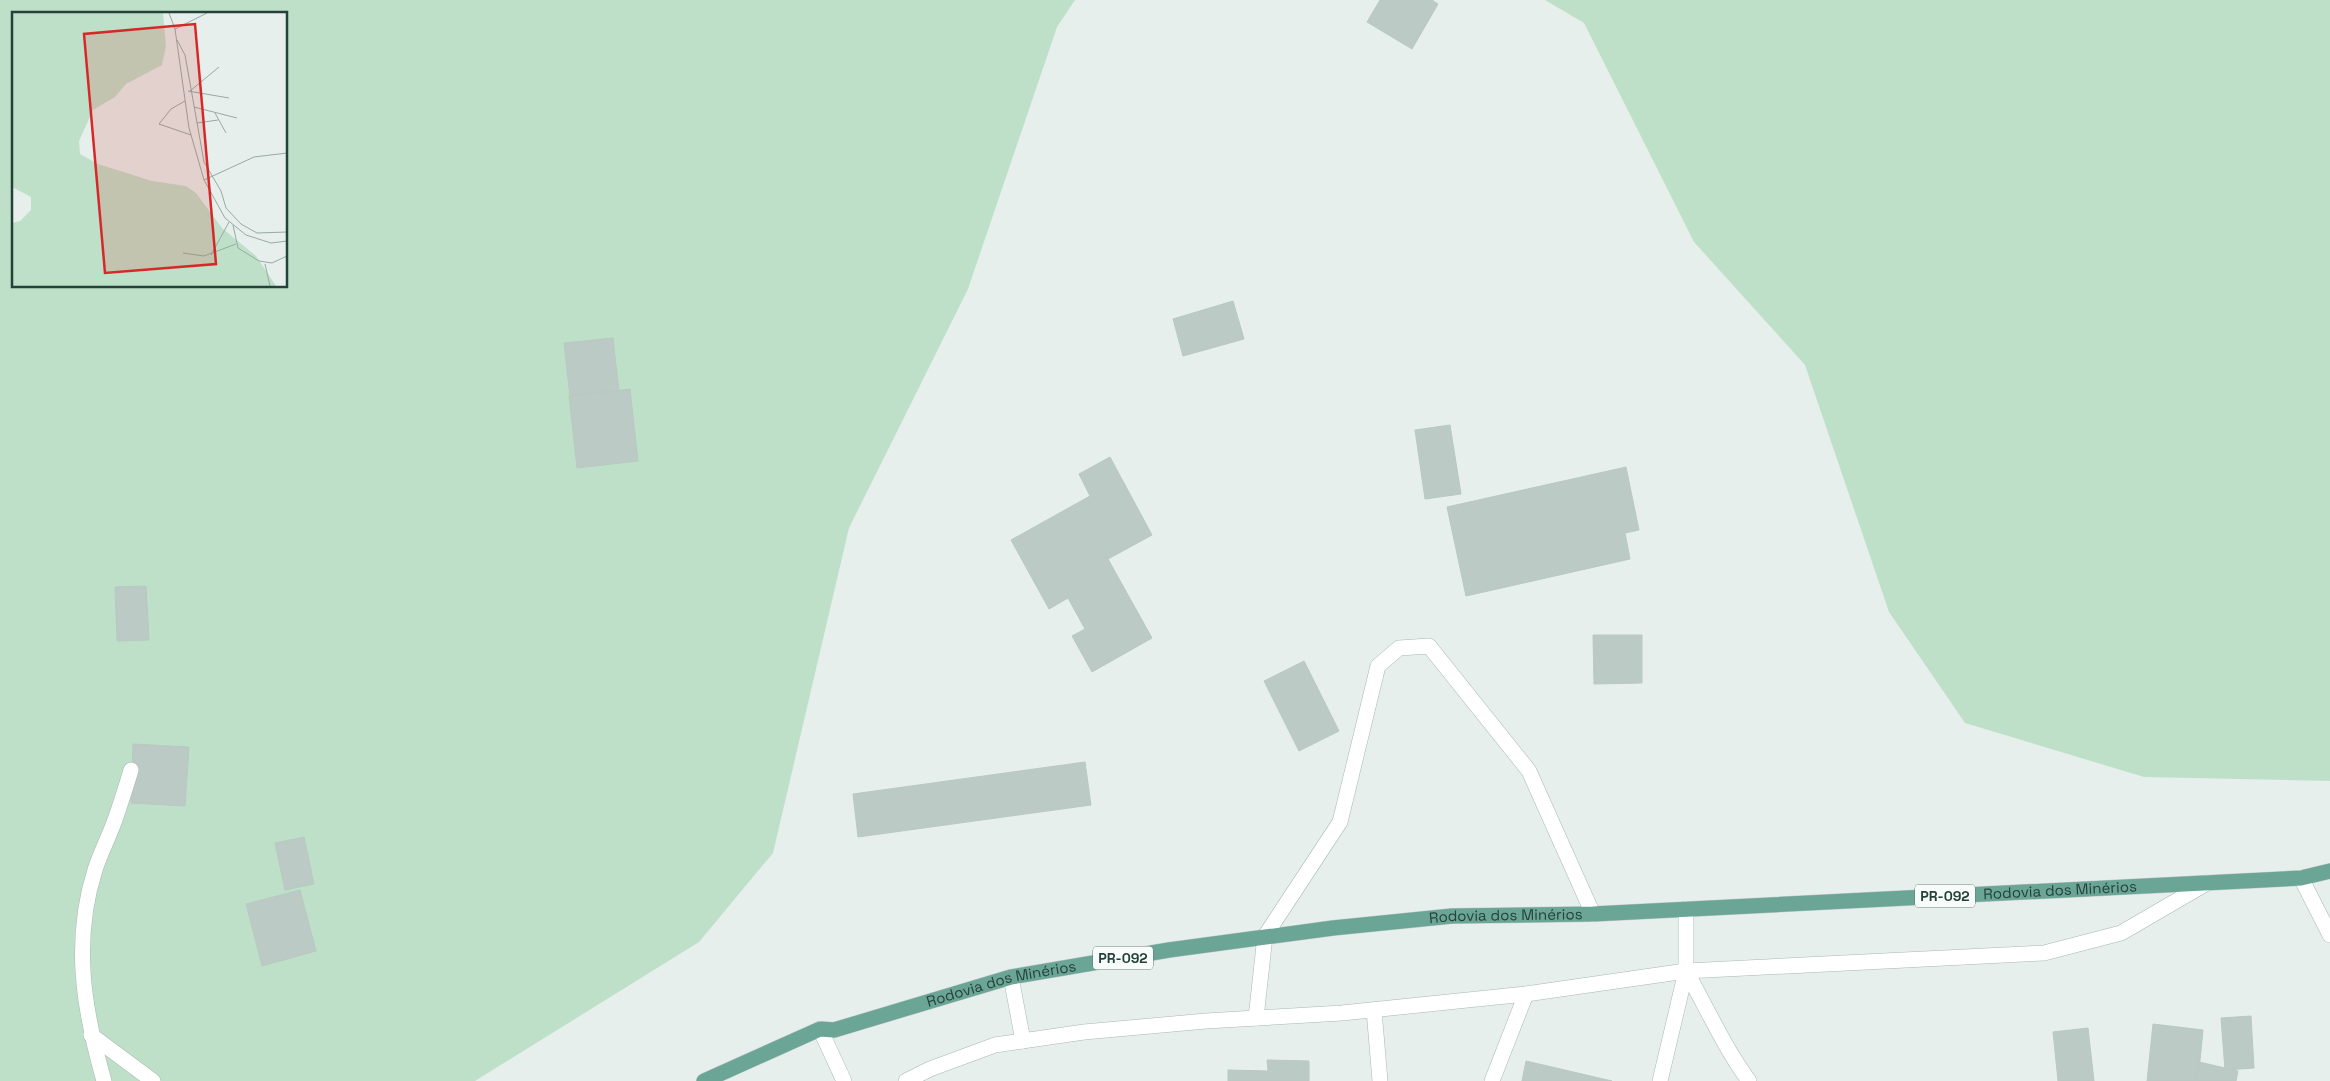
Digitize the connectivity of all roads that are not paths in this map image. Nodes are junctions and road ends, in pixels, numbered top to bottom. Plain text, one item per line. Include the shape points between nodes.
1 (131, 770) dead end
2 (2330, 871) edge
3 (2301, 878) junction
4 (2207, 882) junction
5 (1686, 909) junction
6 (1593, 914) junction
7 (2330, 935) edge
8 (1265, 936) junction
9 (1686, 971) junction
10 (1011, 977) junction
11 (1526, 994) junction
12 (1374, 1010) junction
13 (1256, 1018) junction
14 (820, 1029) junction
15 (91, 1035) junction
16 (1023, 1041) junction
17 (104, 1081) edge
18 (153, 1081) edge
19 (704, 1081) edge
20 (844, 1081) edge
21 (906, 1081) edge
22 (1380, 1081) edge
23 (1492, 1081) edge
24 (1660, 1081) edge
25 (1749, 1081) edge

1 - 15 street via 94,871 86,909 81,970
2 - 3 main road, Rodovia dos Minérios / PR-092
3 - 4 main road, Rodovia dos Minérios / PR-092
3 - 7 street
4 - 5 main road, Rodovia dos Minérios / PR-092
4 - 9 street via 2120,933 2044,953
5 - 6 main road, Rodovia dos Minérios / PR-092
5 - 9 street
6 - 8 main road, Rodovia dos Minérios / PR-092 via 1452,916
6 - 8 street via 1529,771 1429,646 1399,648 1378,666 1340,822
8 - 10 main road, Rodovia dos Minérios / PR-092
8 - 13 street
9 - 11 street
9 - 24 street
9 - 25 street via 1730,1054
10 - 14 main road, Rodovia dos Minérios / PR-092 via 834,1030
10 - 16 street
11 - 12 street
11 - 23 street
12 - 13 street
12 - 22 street
13 - 16 street via 1084,1032
14 - 19 main road, Rodovia dos Minérios / PR-092
14 - 20 street
15 - 17 street
15 - 18 street
16 - 21 street via 996,1045

